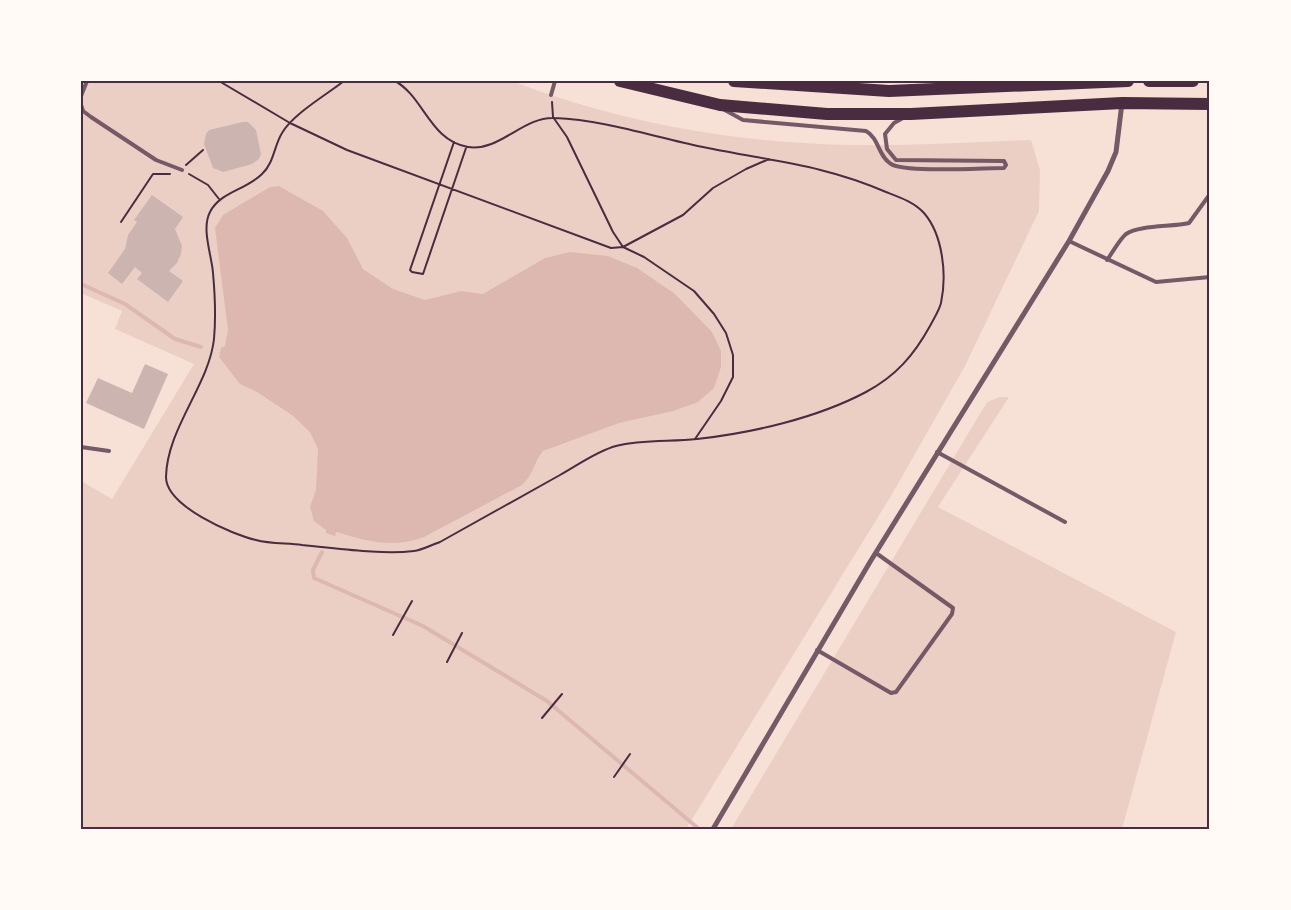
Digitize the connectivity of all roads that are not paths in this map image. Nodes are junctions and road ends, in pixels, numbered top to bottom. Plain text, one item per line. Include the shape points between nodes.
1 (86, 81) edge
2 (555, 81) edge
3 (620, 81) edge
4 (734, 81) edge
5 (1128, 81) edge
6 (1149, 81) edge
7 (1194, 81) edge
8 (889, 86) edge
9 (551, 95) road end
10 (81, 96) edge
11 (1122, 102) junction
12 (1210, 104) edge
13 (81, 105) edge
14 (717, 105) junction
15 (912, 114) junction
16 (182, 170) road end
17 (1210, 194) edge
18 (1068, 241) junction
19 (1107, 260) junction
20 (1210, 277) edge
21 (81, 447) edge
22 (109, 451) dead end
23 (937, 452) junction
24 (1065, 522) dead end
25 (876, 553) junction
26 (817, 650) junction
27 (713, 829) edge

1 - 10 lane
2 - 9 lane
3 - 14 highway
4 - 8 highway
5 - 8 highway
6 - 7 highway
11 - 12 highway
11 - 15 highway
11 - 18 street via 1116,152
13 - 16 lane via 91,117 148,154
14 - 15 highway via 827,114
14 - 15 lane via 743,120 866,131 873,135 886,160 902,168 1004,168 1006,165 1004,162 896,160 887,150 885,134 894,123
17 - 19 lane via 1189,223 1142,228 1126,234
18 - 19 lane
18 - 23 street
19 - 20 lane via 1156,282
21 - 22 lane
23 - 24 lane
23 - 25 street
25 - 26 street
25 - 26 lane via 953,608 952,614 896,692 891,693
26 - 27 street

